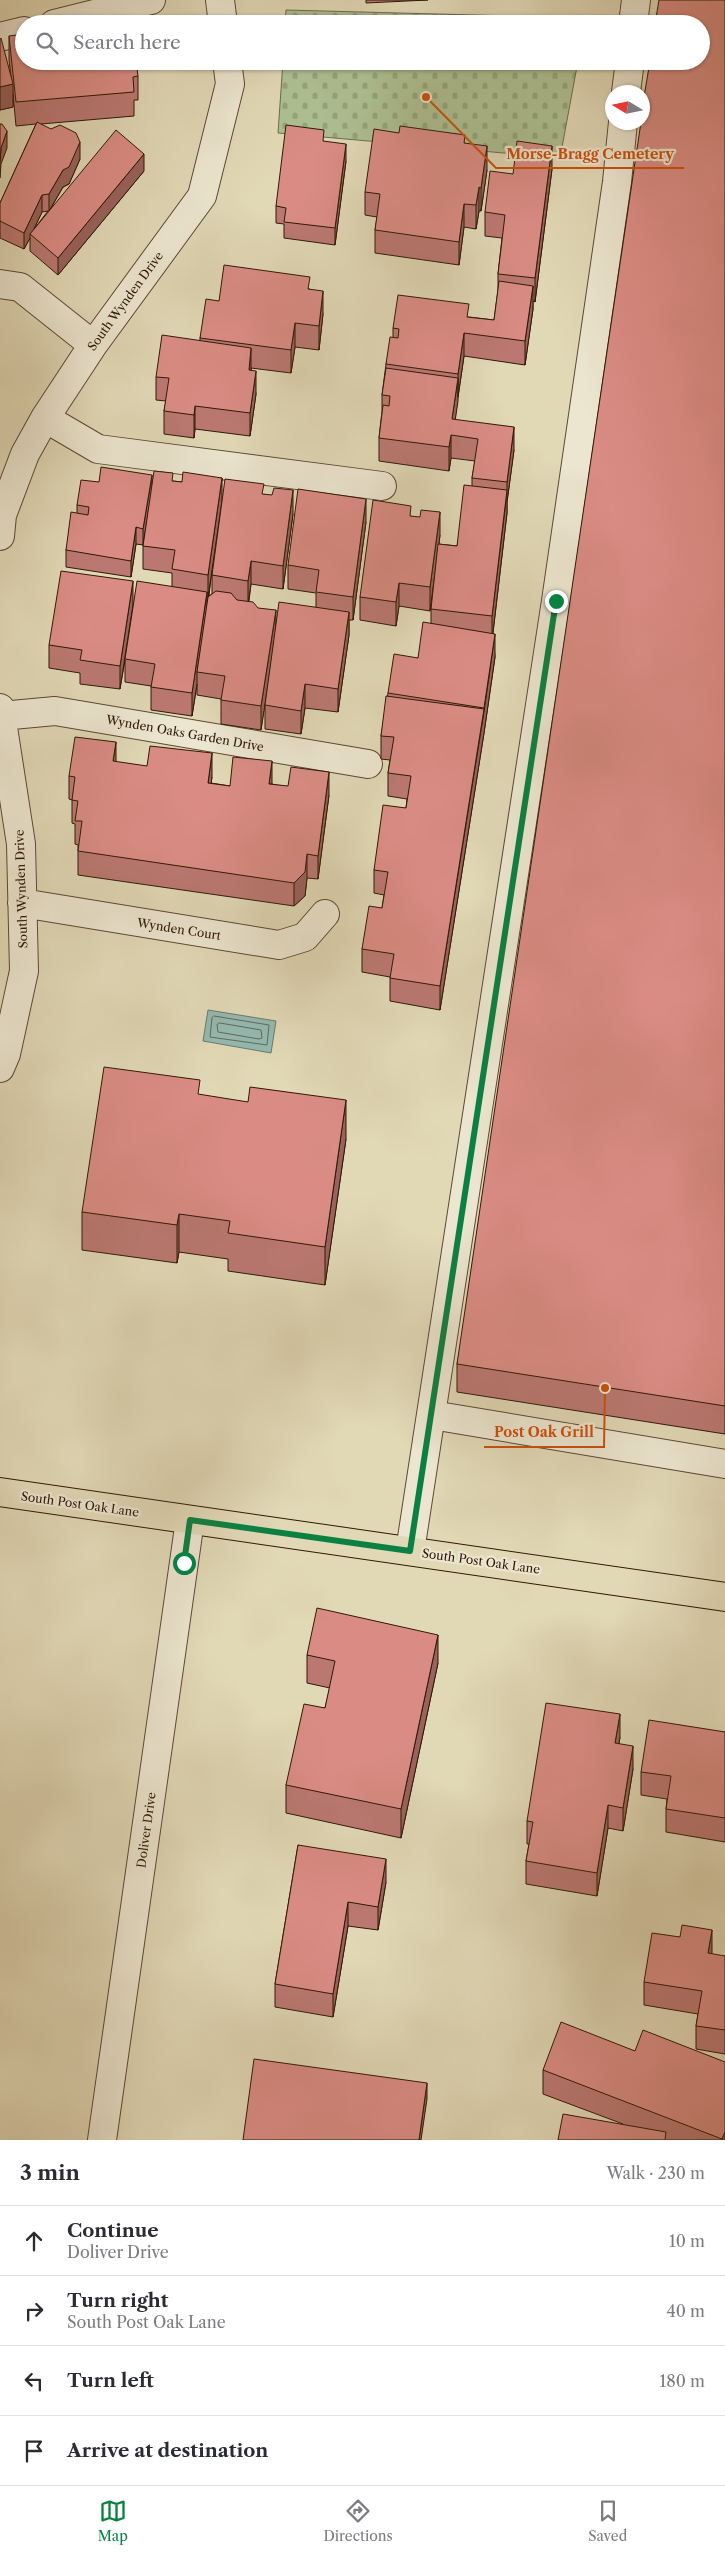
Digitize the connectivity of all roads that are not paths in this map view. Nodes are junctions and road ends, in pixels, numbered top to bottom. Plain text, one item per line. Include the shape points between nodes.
1 (151, 0) edge
2 (220, 0) edge
3 (636, 0) edge
4 (90, 15) edge
5 (222, 15) edge
6 (634, 15) edge
7 (15, 33) edge
8 (0, 37) edge
9 (228, 70) edge
10 (629, 70) edge
11 (627, 85) edge
12 (622, 130) edge
13 (0, 284) edge
14 (93, 345) junction
15 (45, 418) junction
16 (382, 486) dead end
17 (1, 522) edge
18 (1, 712) edge
19 (368, 764) dead end
20 (22, 903) junction
21 (326, 914) dead end
22 (0, 1068) edge
23 (432, 1414) junction
24 (725, 1464) edge
25 (0, 1492) edge
26 (190, 1520) junction
27 (410, 1551) junction
28 (725, 1597) edge
29 (102, 2140) edge

1 - 4 street
2 - 5 street
3 - 6 street
7 - 8 street
9 - 14 street, South Wynden Drive via 230,84 202,196
10 - 11 street
12 - 23 street via 556,601
13 - 14 street via 20,287
14 - 15 street, South Wynden Drive
15 - 16 street via 98,449
15 - 17 street, South Wynden Drive via 25,454
18 - 19 street, Wynden Oaks Garden Drive via 55,711
18 - 20 street, South Wynden Drive via 22,844
20 - 21 street, Wynden Court via 279,945 305,937
20 - 22 street, South Wynden Drive via 24,971
23 - 24 street
23 - 27 street
25 - 26 main road, South Post Oak Lane
26 - 27 main road, South Post Oak Lane
26 - 29 street, Doliver Drive
27 - 28 main road, South Post Oak Lane

